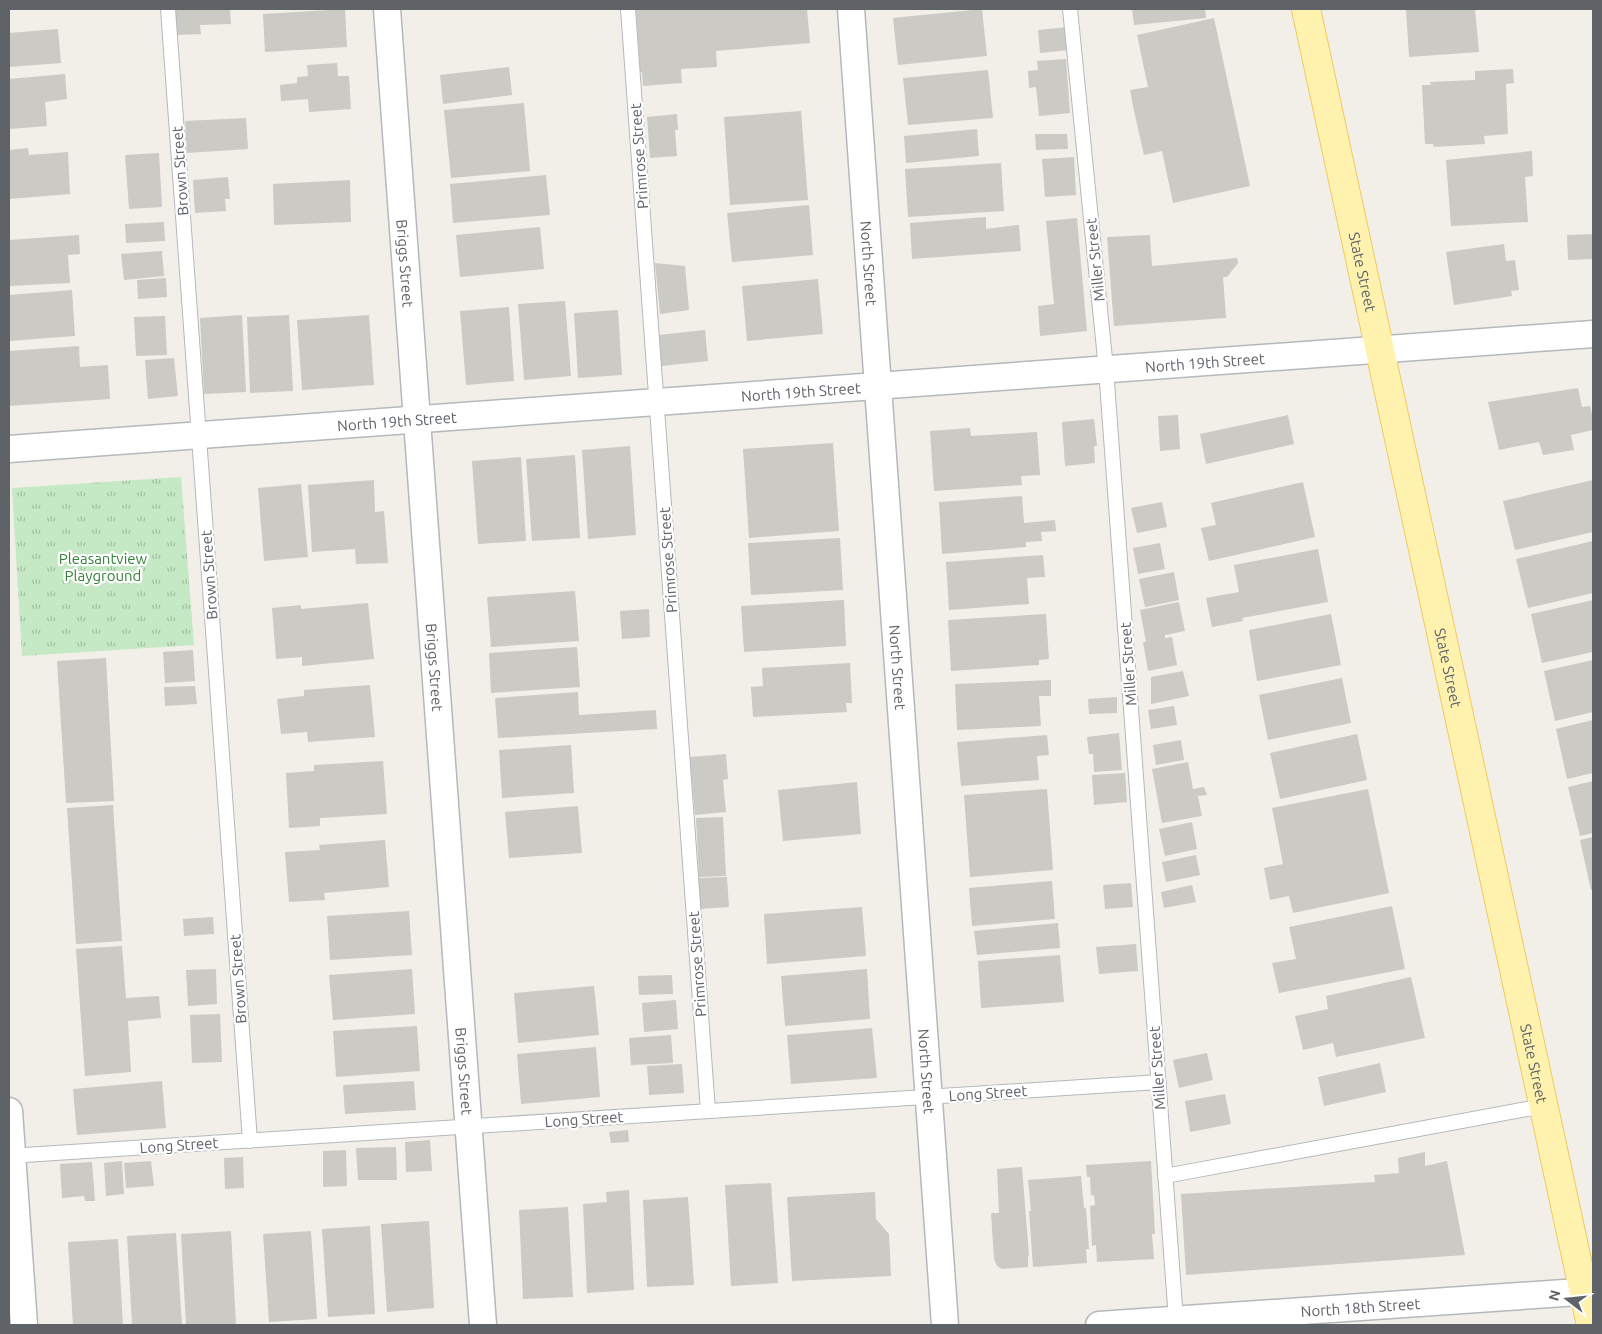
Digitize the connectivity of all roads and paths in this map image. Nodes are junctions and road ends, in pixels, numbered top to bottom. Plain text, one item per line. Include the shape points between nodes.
1 (168, 9) edge
2 (387, 9) edge
3 (628, 9) edge
4 (851, 9) edge
5 (1070, 9) edge
6 (1306, 9) edge
7 (1593, 334) edge
8 (1380, 350) junction
9 (1106, 369) junction
10 (878, 386) junction
11 (656, 402) junction
12 (417, 419) junction
13 (198, 435) junction
14 (9, 448) edge
15 (1158, 1082) junction
16 (928, 1097) junction
17 (1543, 1106) junction
18 (9, 1111) edge
19 (708, 1112) junction
20 (468, 1127) junction
21 (250, 1141) junction
22 (10, 1156) edge
23 (1165, 1176) junction
24 (1589, 1291) edge
25 (1298, 1318) edge
26 (1176, 1320) junction
27 (24, 1325) edge
28 (482, 1325) edge
29 (945, 1325) edge
30 (1099, 1325) edge
31 (1591, 1325) edge

1 - 13 lane, Brown Street
2 - 12 street, Briggs Street
3 - 11 lane, Primrose Street
4 - 10 street, North Street
5 - 9 lane, Miller Street
6 - 8 main road, State Street
7 - 8 street, North 19th Street
8 - 9 street, North 19th Street
8 - 17 main road, State Street
9 - 10 street, North 19th Street
9 - 15 lane, Miller Street
10 - 11 street, North 19th Street
10 - 16 street, North Street
11 - 12 street, North 19th Street
11 - 19 lane, Primrose Street
12 - 13 street, North 19th Street
12 - 20 street, Briggs Street
13 - 14 street, North 19th Street
13 - 21 lane, Brown Street
15 - 16 lane, Long Street
15 - 23 lane, Miller Street
16 - 19 lane, Long Street
16 - 29 street, North Street
17 - 23 lane
17 - 24 main road, State Street
18 - 22 street
19 - 20 lane, Long Street
20 - 21 lane, Long Street
20 - 28 street, Briggs Street
21 - 22 lane, Long Street
22 - 27 street
23 - 26 lane, Miller Street
24 - 25 street, North 18th Street
24 - 31 main road, State Street
25 - 26 street, North 18th Street
26 - 30 street, North 18th Street

